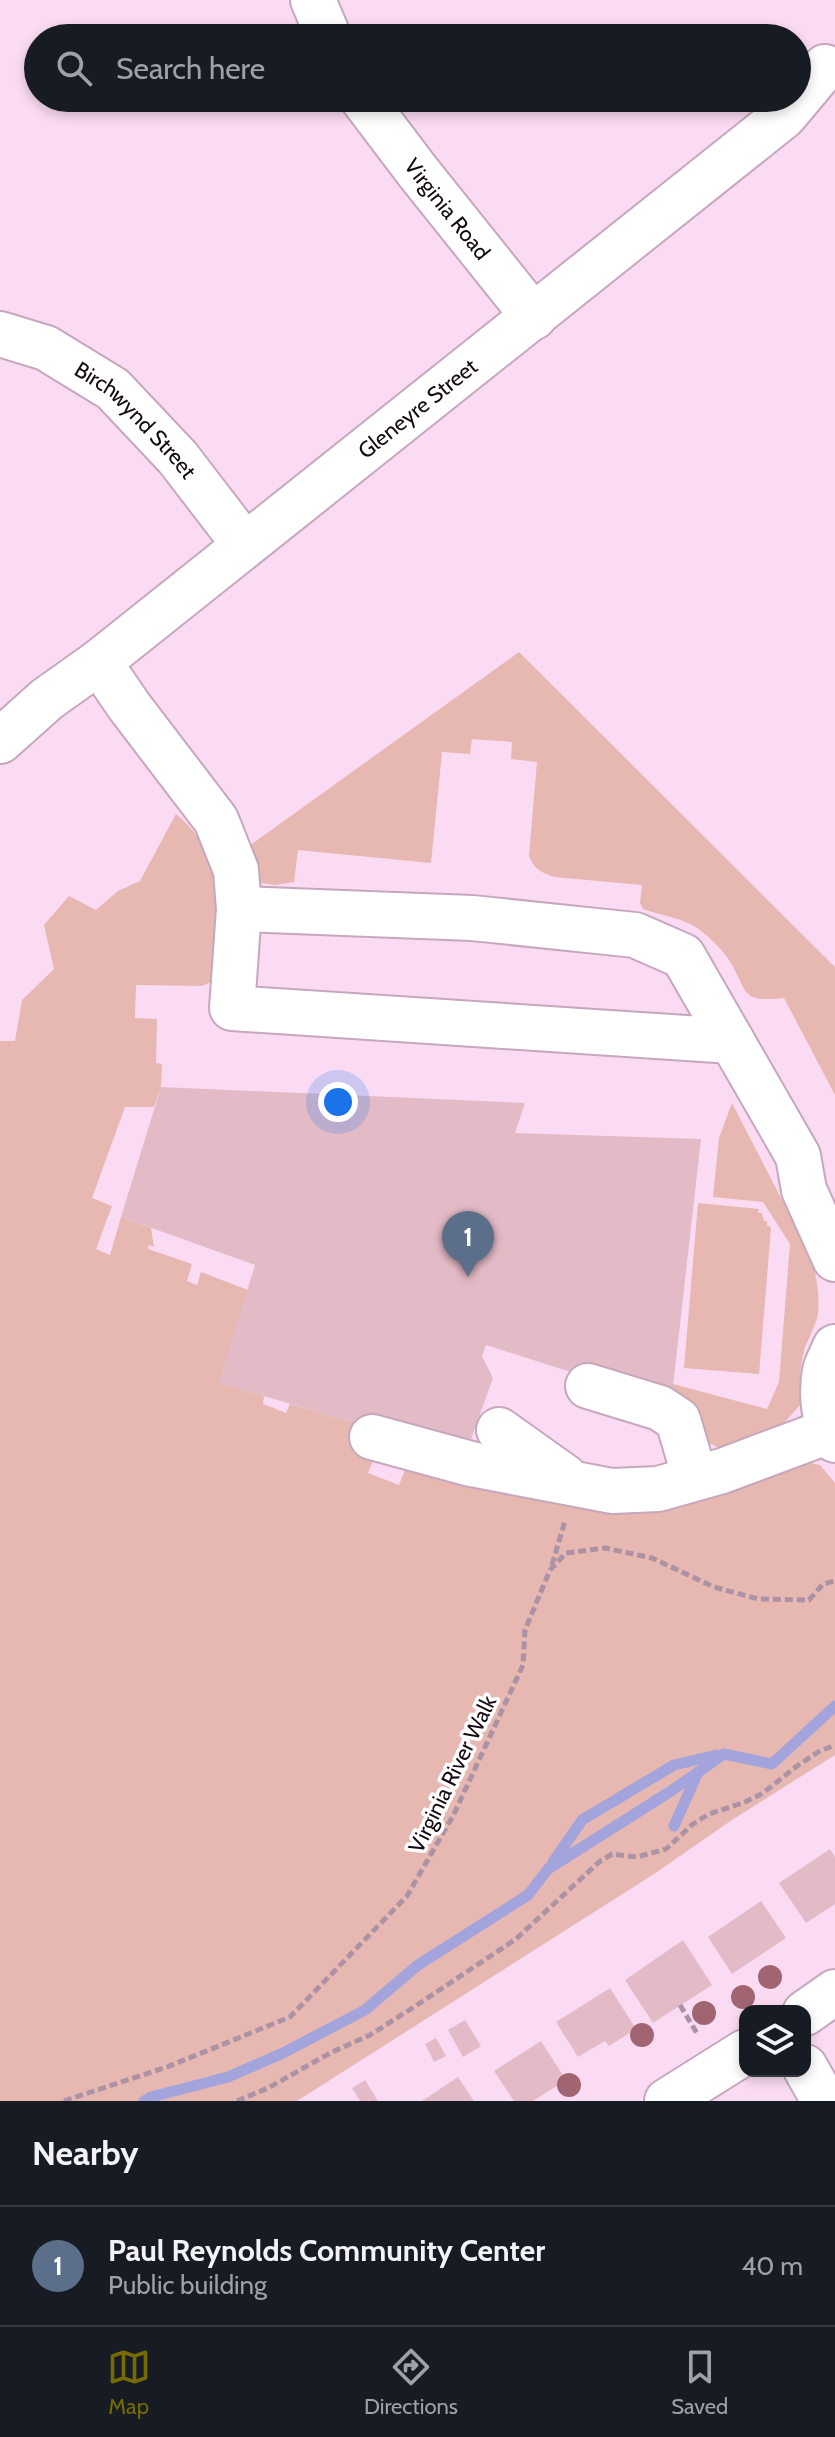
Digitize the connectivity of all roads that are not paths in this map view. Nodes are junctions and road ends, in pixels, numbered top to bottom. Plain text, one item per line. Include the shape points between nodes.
1 (313, 0) edge
2 (323, 24) edge
3 (825, 67) dead end
4 (811, 84) edge
5 (373, 112) edge
6 (787, 112) edge
7 (534, 317) junction
8 (0, 334) edge
9 (244, 544) junction
10 (99, 662) junction
11 (0, 741) edge
12 (239, 909) junction
13 (732, 1041) junction
14 (798, 1156) junction
15 (835, 1189) edge
16 (835, 1259) edge
17 (835, 1347) edge
18 (588, 1386) dead end
19 (499, 1430) dead end
20 (832, 1436) edge
21 (372, 1437) dead end
22 (695, 1478) junction
23 (576, 1486) junction
24 (835, 1992) edge
25 (811, 2009) edge
26 (739, 2056) edge
27 (811, 2077) edge
28 (667, 2101) edge
29 (824, 2101) edge

1 - 2 street
3 - 4 street, Gleneyre Street
5 - 7 street, Virginia Road
6 - 7 street, Gleneyre Street
7 - 9 street, Gleneyre Street
8 - 9 street, Birchwynd Street via 46,348 113,389 178,458
9 - 10 street, Gleneyre Street
10 - 11 street, Gleneyre Street
10 - 12 street via 216,820 236,870
12 - 13 street via 472,918 635,935 683,956
12 - 13 street via 232,1008
13 - 14 street
14 - 15 street
14 - 16 street via 804,1190
17 - 20 street via 825,1371 823,1399
18 - 22 street via 660,1408 678,1420
19 - 23 street
20 - 22 street
21 - 23 street
22 - 23 street via 658,1489
24 - 25 street
26 - 28 street
27 - 29 street

